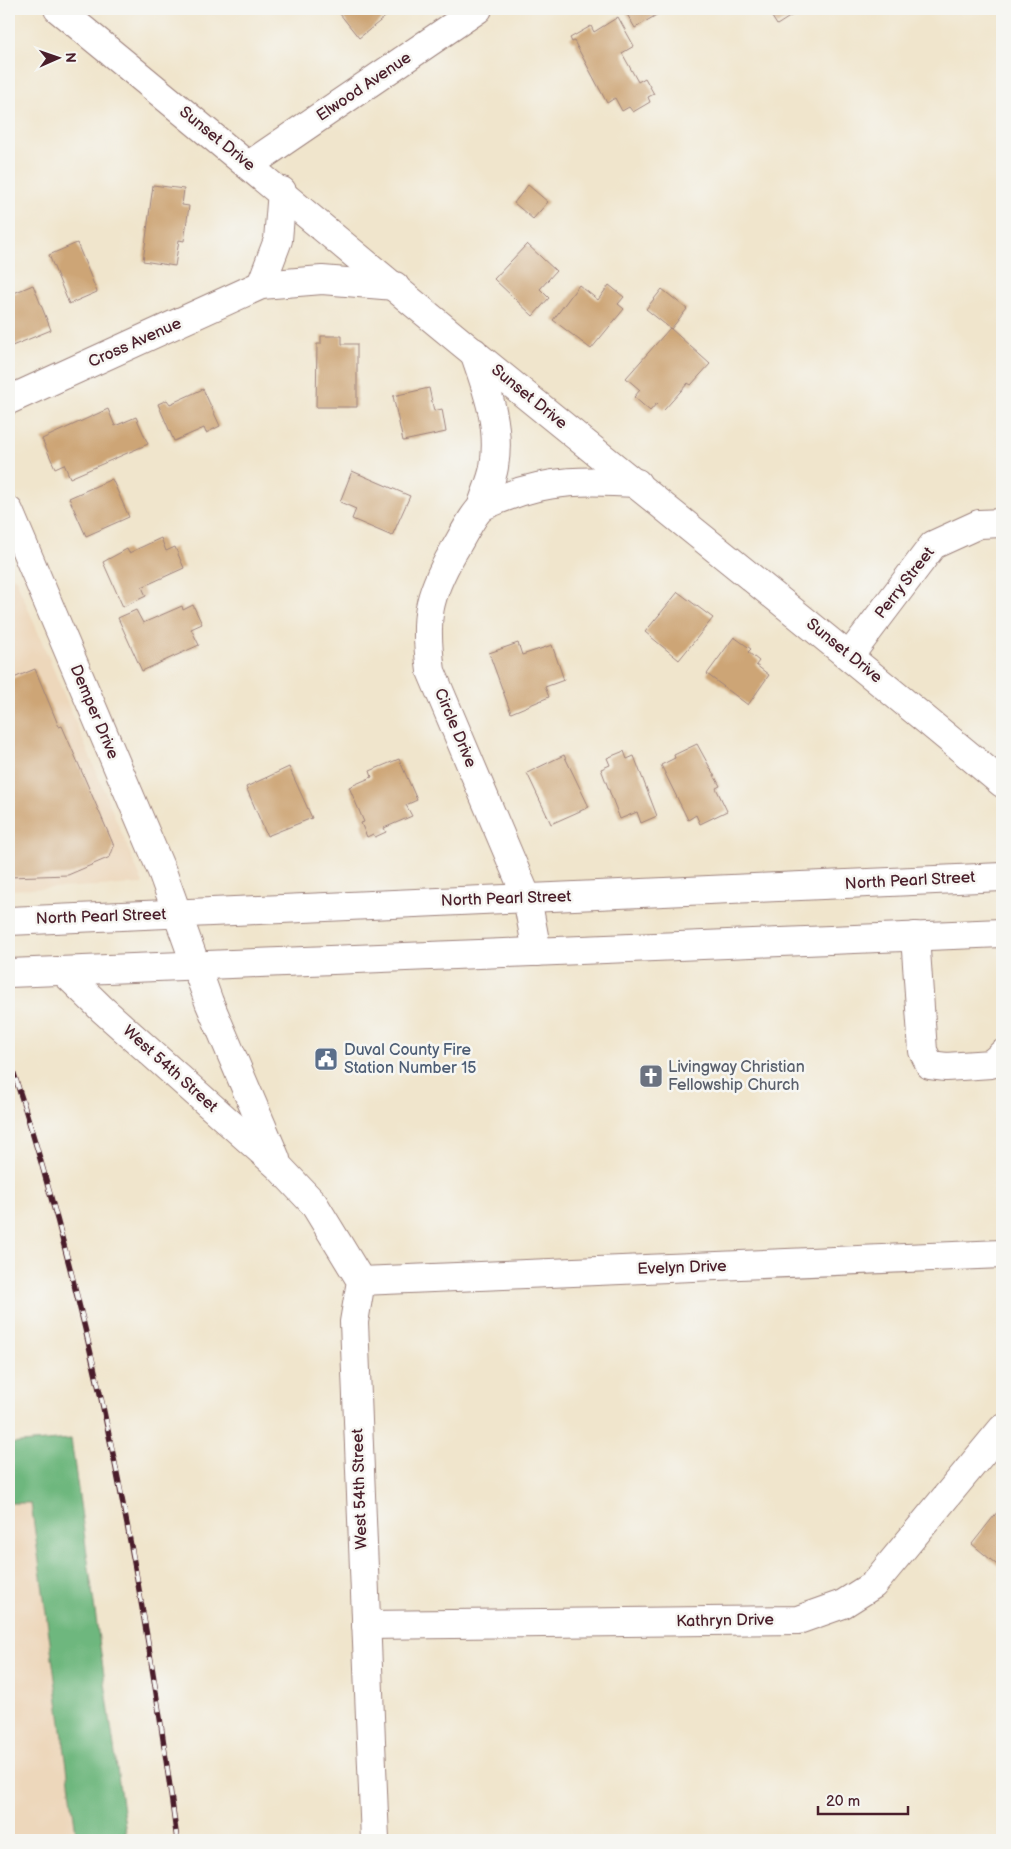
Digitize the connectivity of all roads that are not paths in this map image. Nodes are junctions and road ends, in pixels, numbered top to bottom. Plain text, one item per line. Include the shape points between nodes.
1 (58, 9) edge
2 (478, 9) edge
3 (250, 165) junction
4 (282, 191) junction
5 (261, 285) junction
6 (395, 286) junction
7 (474, 352) junction
8 (9, 400) edge
9 (637, 483) junction
10 (481, 508) junction
11 (9, 511) edge
12 (1002, 523) edge
13 (850, 655) junction
14 (1002, 783) edge
15 (1002, 877) edge
16 (527, 898) junction
17 (177, 914) junction
18 (9, 921) edge
19 (1002, 933) edge
20 (915, 936) junction
21 (1002, 938) edge
22 (537, 952) junction
23 (195, 966) junction
24 (63, 971) junction
25 (9, 973) edge
26 (1002, 1054) edge
27 (278, 1166) junction
28 (1002, 1254) edge
29 (361, 1281) junction
30 (1002, 1429) edge
31 (366, 1625) junction
32 (375, 1840) edge

1 - 3 street, Sunset Drive
2 - 3 street, Elwood Avenue
3 - 4 street, Sunset Drive
4 - 5 street via 278,240
4 - 6 street, Sunset Drive
5 - 6 street, Cross Avenue via 322,280
5 - 8 street, Cross Avenue
6 - 7 street, Sunset Drive
7 - 9 street, Sunset Drive
7 - 10 street, Circle Drive via 492,404 496,436 494,467
9 - 10 street via 586,480 550,483 515,493
9 - 13 street, Sunset Drive
10 - 16 street, Circle Drive via 438,578 429,606 426,637 431,671
11 - 17 street, Demper Drive
12 - 13 street, Perry Street via 979,524 932,545
13 - 14 street, Sunset Drive
15 - 16 street, North Pearl Street
16 - 17 street, North Pearl Street
16 - 22 street, Circle Drive
17 - 18 street, North Pearl Street
17 - 23 street, West 54th Street
19 - 20 street
19 - 21 street
20 - 22 street
20 - 26 street via 923,1051 930,1064 990,1064
22 - 23 street
23 - 24 street
23 - 27 street, West 54th Street
24 - 25 street
24 - 27 street, West 54th Street
27 - 29 street, West 54th Street via 314,1204
28 - 29 street, Evelyn Drive
29 - 31 street, West 54th Street via 354,1322
30 - 31 street, Kathryn Drive via 873,1585 843,1604 798,1620
31 - 32 street, West 54th Street

